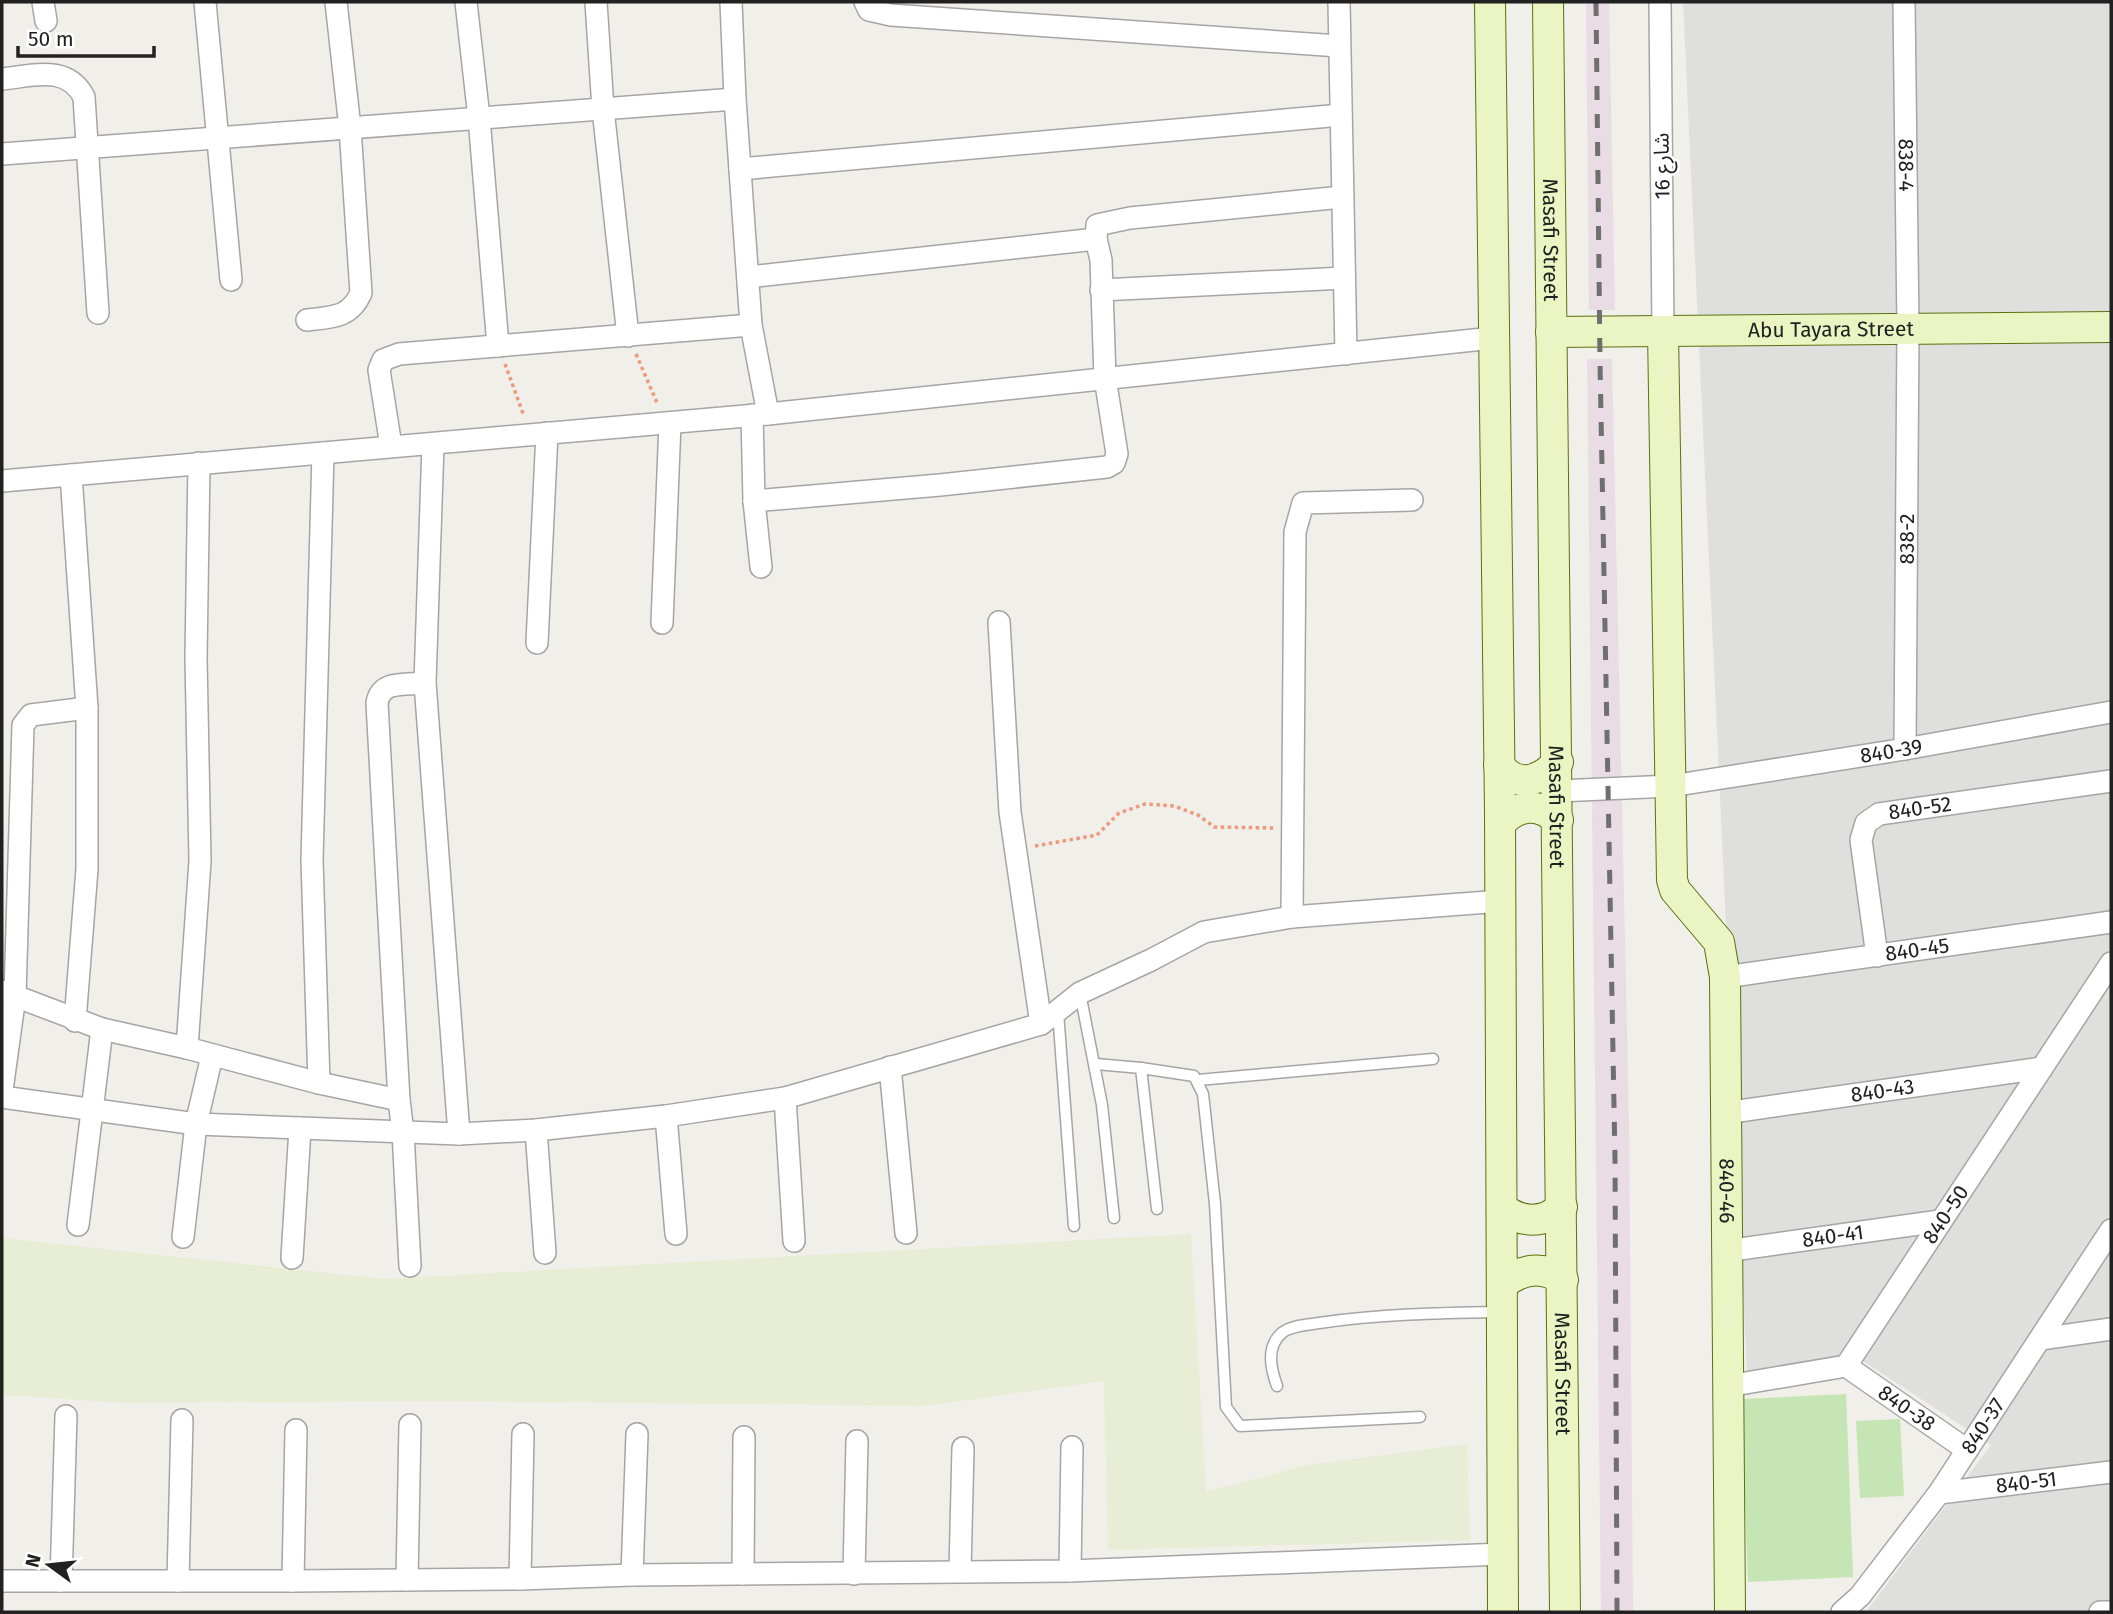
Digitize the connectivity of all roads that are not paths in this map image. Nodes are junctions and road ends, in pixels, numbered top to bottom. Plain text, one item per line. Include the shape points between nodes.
1 (205, 2) edge
2 (336, 2) edge
3 (466, 2) edge
4 (596, 2) edge
5 (731, 2) edge
6 (865, 2) edge
7 (1339, 2) edge
8 (1490, 2) edge
9 (1548, 2) edge
10 (1660, 2) edge
11 (1904, 2) edge
12 (1339, 47) junction
13 (2, 79) edge
14 (735, 99) junction
15 (603, 109) junction
16 (1341, 115) junction
17 (479, 118) junction
18 (350, 128) junction
19 (219, 137) junction
20 (88, 147) junction
21 (2, 154) edge
22 (740, 169) junction
23 (1342, 197) junction
24 (1096, 239) junction
25 (748, 277) junction
26 (1344, 278) junction
27 (231, 281) dead end
28 (1101, 290) junction
29 (98, 313) dead end
30 (307, 320) dead end
31 (751, 325) junction
32 (2111, 327) edge
33 (1908, 328) junction
34 (1663, 331) junction
35 (1550, 332) junction
36 (628, 336) junction
37 (1493, 338) junction
38 (498, 346) junction
39 (1346, 354) junction
40 (1105, 378) junction
41 (760, 415) junction
42 (668, 423) junction
43 (539, 434) junction
44 (433, 444) junction
45 (391, 446) junction
46 (323, 453) junction
47 (199, 463) junction
48 (71, 475) junction
49 (2, 481) edge
50 (1412, 500) dead end
51 (754, 501) junction
52 (761, 567) dead end
53 (999, 622) dead end
54 (662, 623) dead end
55 (537, 643) dead end
56 (425, 683) junction
57 (87, 708) junction
58 (2111, 712) edge
59 (1905, 749) junction
60 (1500, 765) junction
61 (2111, 781) edge
62 (1671, 786) junction
63 (1558, 791) junction
64 (1500, 824) junction
65 (1501, 901) junction
66 (1292, 918) junction
67 (2111, 922) edge
68 (1877, 956) junction
69 (2111, 963) edge
70 (1725, 977) junction
71 (8, 993) edge
72 (1080, 993) junction
73 (1049, 1018) junction
74 (75, 1021) junction
75 (102, 1029) junction
76 (187, 1048) junction
77 (212, 1056) junction
78 (1433, 1059) dead end
79 (1096, 1064) junction
80 (890, 1067) junction
81 (1141, 1068) junction
82 (2042, 1068) junction
83 (1198, 1080) junction
84 (319, 1083) junction
85 (2, 1090) edge
86 (2, 1097) edge
87 (785, 1098) junction
88 (398, 1100) junction
89 (92, 1110) junction
90 (1725, 1113) junction
91 (666, 1116) junction
92 (196, 1125) junction
93 (300, 1128) junction
94 (536, 1130) junction
95 (403, 1132) junction
96 (459, 1134) junction
97 (1562, 1207) junction
98 (1157, 1209) dead end
99 (1503, 1209) junction
100 (1114, 1218) dead end
101 (1940, 1221) junction
102 (78, 1225) dead end
103 (1074, 1226) dead end
104 (2111, 1230) edge
105 (906, 1233) dead end
106 (676, 1234) dead end
107 (183, 1237) dead end
108 (794, 1241) dead end
109 (1726, 1251) junction
110 (545, 1253) dead end
111 (292, 1258) dead end
112 (410, 1266) dead end
113 (1563, 1280) junction
114 (1503, 1298) junction
115 (2111, 1329) edge
116 (2040, 1339) junction
117 (1846, 1366) junction
118 (1277, 1386) dead end
119 (1728, 1386) junction
120 (66, 1416) dead end
121 (1420, 1417) dead end
122 (182, 1420) dead end
123 (410, 1425) dead end
124 (296, 1430) dead end
125 (523, 1434) dead end
126 (637, 1434) dead end
127 (744, 1437) dead end
128 (857, 1441) dead end
129 (1072, 1447) dead end
130 (963, 1448) dead end
131 (1967, 1450) junction
132 (2111, 1472) edge
133 (1939, 1493) junction
134 (1503, 1554) junction
135 (960, 1571) junction
136 (1070, 1571) junction
137 (743, 1574) junction
138 (854, 1574) junction
139 (632, 1575) junction
140 (520, 1579) junction
141 (407, 1580) junction
142 (2, 1581) edge
143 (61, 1581) junction
144 (178, 1581) junction
145 (293, 1581) junction
146 (1861, 1604) edge
147 (1503, 1612) edge
148 (1565, 1612) edge
149 (1730, 1612) edge
150 (1842, 1612) edge
151 (2100, 1612) edge
152 (2111, 1612) edge

1 - 19 street
2 - 18 street
3 - 17 street
4 - 15 street
5 - 14 street
6 - 12 street via 869,10 891,15
7 - 12 street
8 - 37 main road
9 - 35 main road, Masafi Street
10 - 34 street, شارع 16
11 - 33 street, 838-4
12 - 16 street
13 - 20 street via 52,75 78,85 84,97
14 - 15 street
14 - 22 street
15 - 17 street
15 - 36 street
16 - 22 street
16 - 23 street
17 - 18 street
17 - 38 street
18 - 19 street
18 - 30 street via 361,293 355,306 344,314
19 - 20 street
19 - 27 street
20 - 21 street
20 - 29 street
22 - 25 street
23 - 24 street via 1130,218 1097,225
23 - 26 street
24 - 25 street
24 - 28 street
25 - 31 street
26 - 28 street
26 - 39 street
28 - 40 street
31 - 36 street
31 - 41 street
32 - 33 main road, Abu Tayara Street
33 - 34 main road, Abu Tayara Street
33 - 59 street, 838-2
34 - 35 main road, Abu Tayara Street
34 - 62 main road, 840-46
35 - 63 main road, Masafi Street
36 - 38 street
37 - 39 street
37 - 60 main road
38 - 45 street via 400,354 383,360 379,370
39 - 40 street
40 - 41 street
40 - 51 street via 1117,454 1107,467
41 - 42 street
41 - 51 street
42 - 43 street
42 - 54 street
43 - 44 street
43 - 55 street
44 - 45 street
44 - 56 street
45 - 46 street
46 - 47 street
46 - 84 street via 312,860
47 - 48 street
47 - 76 street via 200,861
48 - 49 street
48 - 57 street
50 - 66 street via 1303,503 1295,532
51 - 52 street
53 - 73 street via 1010,812
56 - 88 street via 386,687 377,704
56 - 96 street
57 - 71 street via 31,715 23,725
57 - 74 street via 87,869
58 - 59 street, 840-39
59 - 62 street, 840-39
60 - 63 main road via 1509,776 1532,780 1547,774
60 - 64 main road
61 - 68 street, 840-52 via 1879,814 1866,823 1861,840
62 - 63 street, 840-39
62 - 70 main road, 840-46 via 1672,880 1675,890 1719,942
63 - 64 main road via 1549,811 1525,808 1509,814
63 - 97 main road, Masafi Street
64 - 65 main road
65 - 66 street
65 - 99 main road
66 - 72 street via 1204,932
67 - 68 street, 840-45
68 - 70 street, 840-45
69 - 82 street, 840-50
70 - 90 main road, 840-46
71 - 74 street
71 - 85 street
72 - 73 street
72 - 79 lane
73 - 80 street
73 - 103 lane
74 - 75 street
75 - 76 street
75 - 89 street
76 - 77 street
77 - 84 street
77 - 92 street
78 - 83 lane
79 - 81 lane
79 - 100 lane
80 - 87 street
80 - 105 street
81 - 83 lane
81 - 98 lane
82 - 90 street, 840-43
82 - 101 street, 840-50
83 - 121 lane via 1215,1204 1226,1407 1231,1416 1240,1426
84 - 88 street
86 - 89 street
87 - 91 street
87 - 108 street
88 - 95 street
89 - 92 street
89 - 102 street
90 - 109 main road, 840-46
91 - 94 street
91 - 106 street
92 - 93 street
92 - 107 street
93 - 95 street
93 - 111 street
94 - 96 street
94 - 110 street
95 - 96 street
95 - 112 street
97 - 99 main road via 1537,1220 1525,1220
97 - 113 main road, Masafi Street
99 - 114 main road
101 - 109 street, 840-41
101 - 117 street, 840-50
104 - 116 street, 840-37
109 - 119 main road, 840-46
113 - 114 main road via 1536,1270 1513,1276
113 - 148 main road, Masafi Street
114 - 118 lane via 1293,1327 1282,1333 1270,1357
114 - 134 main road
115 - 116 street
116 - 131 street, 840-37
117 - 119 street
117 - 131 street, 840-38
119 - 149 main road, 840-46
120 - 143 street
122 - 144 street
123 - 141 street
124 - 145 street
125 - 140 street
126 - 139 street
127 - 137 street
128 - 138 street
129 - 136 street
130 - 135 street
131 - 133 street, 840-37
132 - 133 street, 840-51
133 - 146 street, 840-37
134 - 136 street
134 - 147 main road
135 - 136 street
135 - 138 street
137 - 138 street
137 - 139 street
139 - 140 street
140 - 141 street
141 - 145 street
142 - 143 street
143 - 144 street
144 - 145 street
146 - 150 street, 840-37
151 - 152 street

